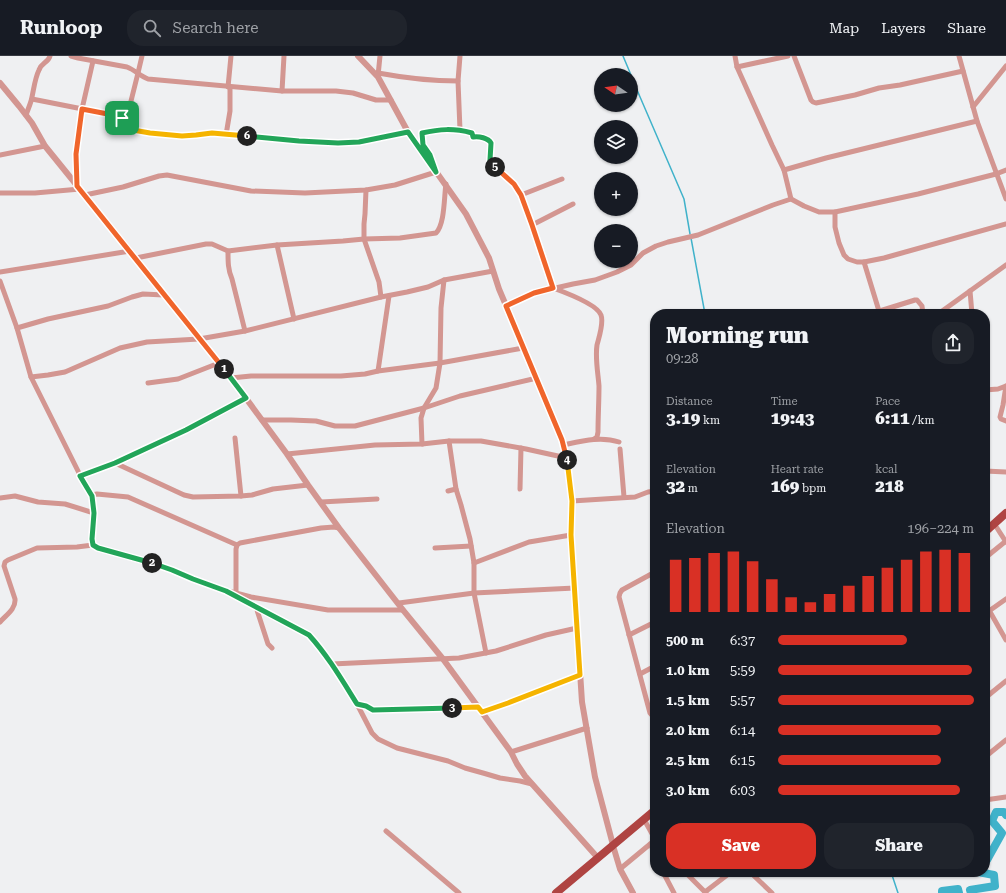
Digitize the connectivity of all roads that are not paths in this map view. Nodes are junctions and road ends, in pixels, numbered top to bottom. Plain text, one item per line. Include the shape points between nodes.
1 (50, 56) edge
2 (71, 56) edge
3 (142, 56) edge
4 (231, 56) edge
5 (284, 56) edge
6 (358, 56) edge
7 (380, 56) edge
8 (460, 56) edge
9 (735, 56) edge
10 (788, 56) edge
11 (794, 56) edge
12 (959, 56) edge
13 (778, 57) edge
14 (93, 61) junction
15 (1006, 66) edge
16 (737, 67) junction
17 (963, 72) junction
18 (138, 73) junction
19 (378, 75) junction
20 (458, 80) junction
21 (0, 83) edge
22 (229, 87) junction
23 (282, 91) junction
24 (32, 99) junction
25 (391, 100) junction
26 (973, 107) junction
27 (82, 109) junction
28 (26, 115) junction
29 (126, 121) junction
30 (978, 122) junction
31 (460, 130) junction
32 (408, 132) junction
33 (226, 134) junction
34 (45, 146) junction
35 (0, 155) edge
36 (784, 170) junction
37 (1006, 170) edge
38 (436, 172) junction
39 (996, 174) junction
40 (562, 179) dead end
41 (446, 184) junction
42 (79, 187) junction
43 (366, 190) junction
44 (0, 194) edge
45 (85, 195) junction
46 (521, 195) junction
47 (791, 199) junction
48 (1006, 199) edge
49 (573, 204) dead end
50 (835, 212) junction
51 (1006, 224) edge
52 (532, 225) junction
53 (364, 239) junction
54 (277, 245) junction
55 (130, 250) junction
56 (228, 251) junction
57 (136, 258) junction
58 (864, 262) junction
59 (1006, 265) edge
60 (493, 271) junction
61 (0, 272) edge
62 (444, 280) junction
63 (0, 281) edge
64 (553, 288) junction
65 (970, 292) junction
66 (164, 295) junction
67 (389, 296) junction
68 (381, 297) junction
69 (506, 306) junction
70 (878, 309) edge
71 (886, 309) edge
72 (922, 309) edge
73 (945, 309) edge
74 (972, 309) edge
75 (294, 319) junction
76 (17, 328) junction
77 (245, 331) junction
78 (199, 339) junction
79 (524, 348) junction
80 (219, 363) junction
81 (440, 363) junction
82 (378, 371) junction
83 (31, 377) junction
84 (231, 378) junction
85 (536, 378) junction
86 (148, 383) dead end
87 (1006, 386) edge
88 (990, 390) edge
89 (246, 398) junction
90 (424, 408) junction
91 (262, 420) junction
92 (1006, 421) edge
93 (235, 438) dead end
94 (594, 439) junction
95 (449, 441) junction
96 (619, 442) dead end
97 (422, 444) junction
98 (563, 445) junction
99 (521, 448) junction
100 (620, 449) dead end
101 (287, 454) junction
102 (567, 458) junction
103 (115, 463) junction
104 (990, 471) edge
105 (1006, 472) edge
106 (80, 476) junction
107 (308, 485) junction
108 (456, 489) junction
109 (520, 489) dead end
110 (448, 491) dead end
111 (650, 492) edge
112 (91, 495) junction
113 (241, 496) junction
114 (624, 497) junction
115 (0, 498) edge
116 (377, 499) dead end
117 (572, 501) junction
118 (321, 502) junction
119 (94, 513) junction
120 (1006, 513) edge
121 (1006, 520) edge
122 (990, 527) edge
123 (339, 528) junction
124 (997, 528) junction
125 (990, 534) edge
126 (571, 535) junction
127 (1006, 542) edge
128 (93, 545) junction
129 (237, 545) junction
130 (471, 546) junction
131 (435, 548) dead end
132 (990, 554) edge
133 (474, 563) junction
134 (650, 575) edge
135 (575, 588) junction
136 (226, 591) junction
137 (236, 593) junction
138 (474, 593) junction
139 (1006, 599) edge
140 (399, 603) junction
141 (256, 607) junction
142 (403, 610) junction
143 (990, 610) edge
144 (990, 613) edge
145 (0, 622) edge
146 (650, 624) edge
147 (577, 628) junction
148 (629, 635) junction
149 (1006, 640) edge
150 (272, 648) dead end
151 (486, 653) junction
152 (443, 659) junction
153 (332, 664) junction
154 (650, 669) edge
155 (640, 674) junction
156 (580, 675) junction
157 (1006, 681) edge
158 (990, 694) edge
159 (650, 703) edge
160 (357, 704) junction
161 (480, 709) junction
162 (587, 728) junction
163 (1006, 740) edge
164 (511, 752) junction
165 (990, 753) edge
166 (532, 784) junction
167 (1006, 797) edge
168 (990, 799) edge
169 (650, 815) edge
170 (650, 820) edge
171 (646, 823) junction
172 (386, 831) dead end
173 (650, 832) edge
174 (650, 844) edge
175 (614, 847) junction
176 (598, 858) junction
177 (620, 869) junction
178 (665, 877) edge
179 (690, 877) edge
180 (725, 877) edge
181 (755, 877) edge
182 (459, 893) edge
183 (556, 893) edge
184 (563, 893) edge
185 (633, 893) edge
186 (674, 893) edge
187 (705, 893) edge
188 (772, 893) edge

1 - 24 street via 38,70
2 - 14 street
3 - 18 street
4 - 22 street
5 - 23 street
6 - 19 street
7 - 19 street
8 - 20 street
9 - 16 street
10 - 13 street
11 - 17 street via 812,100 816,103
12 - 17 street
13 - 16 street
14 - 18 street via 127,67
14 - 27 street
15 - 26 street
16 - 36 street
17 - 26 street
18 - 22 street via 148,79
18 - 29 street
19 - 20 street via 438,81
19 - 25 street
20 - 31 street
21 - 28 street
22 - 23 street
22 - 33 street via 230,112
23 - 25 street via 336,91 376,100
24 - 27 street
24 - 28 street
25 - 32 street
26 - 30 street
27 - 29 street via 118,116
27 - 42 street via 76,154
28 - 34 street
29 - 33 street via 133,130 150,133 182,136
30 - 36 street
30 - 39 street
31 - 38 street via 422,133 423,145
31 - 46 street via 472,133 473,137 490,141 490,160 514,184
32 - 33 street via 359,142 338,143
32 - 38 street
34 - 35 street
34 - 42 street
36 - 47 street
37 - 39 street
38 - 41 street
38 - 43 street via 395,185
39 - 48 street
39 - 50 street
40 - 46 street
41 - 53 street via 442,222 436,233
41 - 60 street via 466,214
42 - 44 street via 35,193
42 - 45 street
43 - 45 street via 305,193 251,191 167,175
43 - 53 street
45 - 55 street
46 - 52 street
47 - 50 street via 819,212
47 - 64 street via 698,235 656,246 617,272 595,280
49 - 52 street
50 - 58 street via 835,227 844,255 848,259
51 - 58 street
52 - 64 street
53 - 54 street
53 - 68 street via 379,282
54 - 56 street
54 - 75 street
55 - 57 street
55 - 61 street
56 - 57 street via 206,244
56 - 77 street via 229,273
57 - 66 street
58 - 70 street
59 - 65 street
60 - 62 street
60 - 69 street
62 - 67 street via 421,289
62 - 81 street
63 - 76 street
64 - 69 street via 534,293
64 - 94 street via 590,304 601,314 597,347 598,432
65 - 73 street
65 - 74 street
66 - 76 street via 132,296 108,306
66 - 78 street
67 - 68 street
67 - 82 street
68 - 75 street
69 - 79 street
71 - 72 street via 917,300
75 - 77 street
76 - 83 street
77 - 78 street
78 - 80 street
78 - 83 street via 140,343 120,348 65,372
79 - 81 street
79 - 85 street
80 - 84 street
80 - 86 street via 178,379
81 - 82 street
81 - 90 street via 436,388
82 - 84 street via 341,376
83 - 106 street
84 - 89 street
85 - 90 street via 460,396
85 - 98 street
87 - 88 street
87 - 92 street via 1000,418
89 - 91 street
89 - 103 street
90 - 91 street via 355,426
90 - 97 street via 421,418
91 - 101 street
93 - 113 street
94 - 96 street via 611,439
94 - 98 street
95 - 97 street
95 - 99 street via 481,441
95 - 108 street
97 - 101 street via 375,445
98 - 102 street
99 - 102 street
99 - 109 street
100 - 114 street
101 - 107 street
102 - 117 street
103 - 106 street
103 - 113 street via 184,495
104 - 105 street
106 - 112 street
107 - 113 street
107 - 118 street
108 - 110 street
108 - 130 street
111 - 114 street
112 - 119 street
112 - 129 street via 128,497
114 - 117 street
115 - 119 street via 16,496 38,502 65,504
116 - 118 street
117 - 126 street
118 - 123 street
119 - 128 street
120 - 122 main road
121 - 124 main road
123 - 129 street via 321,528
123 - 140 street
124 - 125 main road
124 - 127 street
126 - 133 street via 529,542
126 - 135 street
127 - 132 street
128 - 136 street via 172,570
128 - 145 street via 37,548 5,562 15,603
129 - 137 street
130 - 131 street
130 - 133 street
133 - 138 street
134 - 148 street via 620,593
135 - 138 street
135 - 147 street
136 - 137 street
136 - 141 street
137 - 142 street via 328,610
138 - 140 street
138 - 151 street
139 - 143 street
140 - 142 street
141 - 150 street via 268,644
141 - 153 street via 309,635
142 - 152 street
144 - 149 street
146 - 148 street
147 - 151 street
147 - 156 street
148 - 155 street
151 - 152 street
152 - 153 street
152 - 161 street
153 - 160 street
154 - 155 street
155 - 159 street
156 - 161 street via 508,703
156 - 162 street
157 - 158 street
160 - 161 street via 373,710
160 - 166 street via 372,734 378,740 465,768
161 - 164 street
162 - 164 street
162 - 175 street via 595,777
163 - 165 street
164 - 166 street via 520,770
166 - 176 street
167 - 168 street
169 - 175 main road
170 - 171 main road
171 - 173 street
171 - 175 main road
172 - 182 street
174 - 177 street
175 - 176 main road
175 - 177 street
175 - 184 main road
176 - 183 main road
177 - 185 street
178 - 186 street
179 - 187 street
180 - 187 street
181 - 188 street

